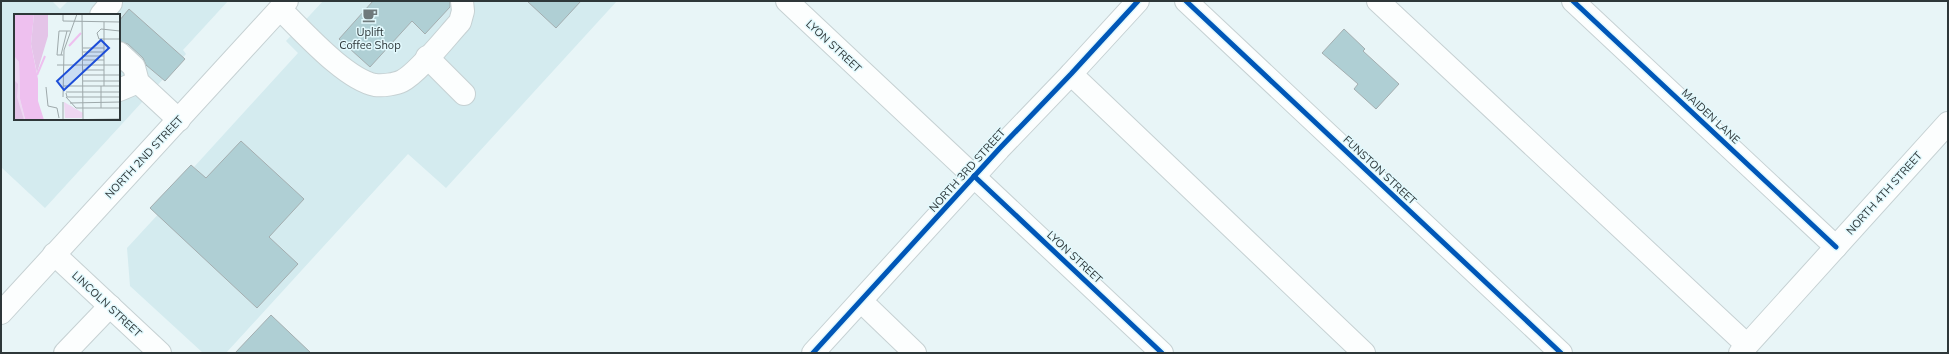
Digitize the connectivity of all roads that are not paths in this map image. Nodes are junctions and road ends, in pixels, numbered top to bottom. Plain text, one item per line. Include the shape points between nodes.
1 (462, 1) edge
2 (786, 1) edge
3 (1138, 1) edge
4 (1186, 1) edge
5 (1378, 1) edge
6 (1573, 1) edge
7 (284, 5) edge
8 (120, 54) edge
9 (427, 57) junction
10 (1071, 74) junction
11 (128, 86) edge
12 (464, 94) dead end
13 (179, 120) junction
14 (1948, 123) edge
15 (974, 176) junction
16 (1836, 247) junction
17 (54, 254) junction
18 (861, 301) junction
19 (110, 306) junction
20 (1, 313) edge
21 (1743, 349) edge
22 (65, 353) edge
23 (160, 353) edge
24 (813, 353) edge
25 (915, 353) edge
26 (1162, 353) edge
27 (1364, 353) edge
28 (1561, 353) edge

1 - 9 main road via 460,22
2 - 15 main road, LYON STREET
3 - 10 main road, NORTH 3RD STREET
4 - 28 main road, FUNSTON STREET
5 - 21 main road
6 - 16 main road, MAIDEN LANE
7 - 9 main road via 344,69 375,85 402,81
7 - 13 main road, NORTH 2ND STREET
8 - 11 main road via 134,67
9 - 12 main road
10 - 15 main road, NORTH 3RD STREET
10 - 27 main road
11 - 13 main road
13 - 17 main road, NORTH 2ND STREET
14 - 16 main road, NORTH 4TH STREET
15 - 18 main road, NORTH 3RD STREET
15 - 26 main road, LYON STREET
16 - 21 main road, NORTH 4TH STREET
17 - 19 main road, LINCOLN STREET
17 - 20 main road, NORTH 2ND STREET
18 - 24 main road, NORTH 3RD STREET
18 - 25 main road
19 - 22 main road
19 - 23 main road, LINCOLN STREET

